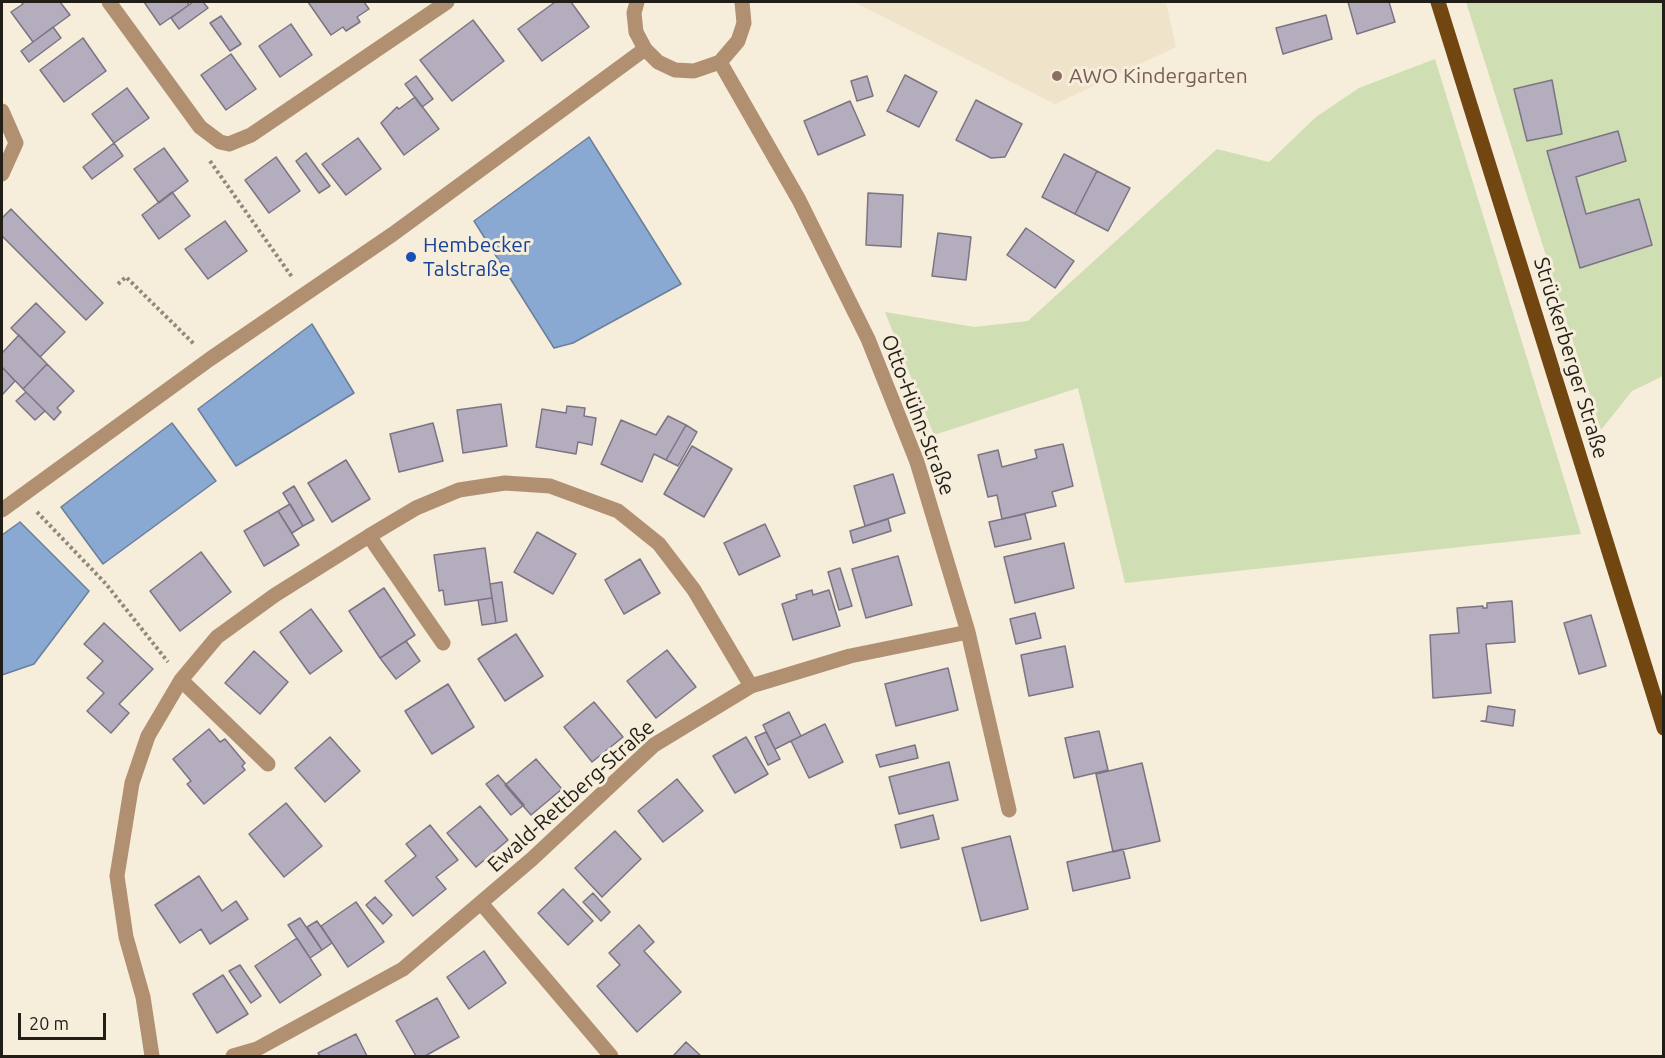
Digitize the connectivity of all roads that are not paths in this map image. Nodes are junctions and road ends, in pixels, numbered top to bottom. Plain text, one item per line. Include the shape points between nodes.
1 (110, 2) edge
2 (447, 2) edge
3 (637, 2) edge
4 (742, 2) edge
5 (1438, 2) edge
6 (645, 49) junction
7 (720, 62) junction
8 (2, 111) edge
9 (2, 174) edge
10 (2, 510) edge
11 (369, 536) junction
12 (968, 632) junction
13 (443, 643) dead end
14 (181, 680) junction
15 (751, 686) junction
16 (1664, 728) edge
17 (268, 764) dead end
18 (1009, 810) dead end
19 (482, 903) junction
20 (152, 1056) edge
21 (233, 1056) edge
22 (611, 1056) edge

1 - 2 street via 200,127 229,144 251,135
3 - 6 street via 636,32
4 - 7 street via 744,23 738,41
5 - 16 main road, Strückerberger Straße
6 - 7 street via 658,62 675,70 694,71
6 - 10 street via 393,234 210,359
7 - 12 street, Otto-Hühn-Straße via 800,200 868,339 917,462
8 - 9 street via 16,143
11 - 13 street
11 - 14 street via 274,595 217,638
11 - 15 street via 416,508 459,490 505,483 550,486 618,511 659,544 680,571
12 - 15 street, Ewald-Rettberg-Straße via 850,656
12 - 18 street, Otto-Hühn-Straße
14 - 17 street
14 - 20 street via 148,736 132,783 117,876
15 - 19 street, Ewald-Rettberg-Straße via 654,745
19 - 21 street, Ewald-Rettberg-Straße via 403,969 257,1049
19 - 22 street

